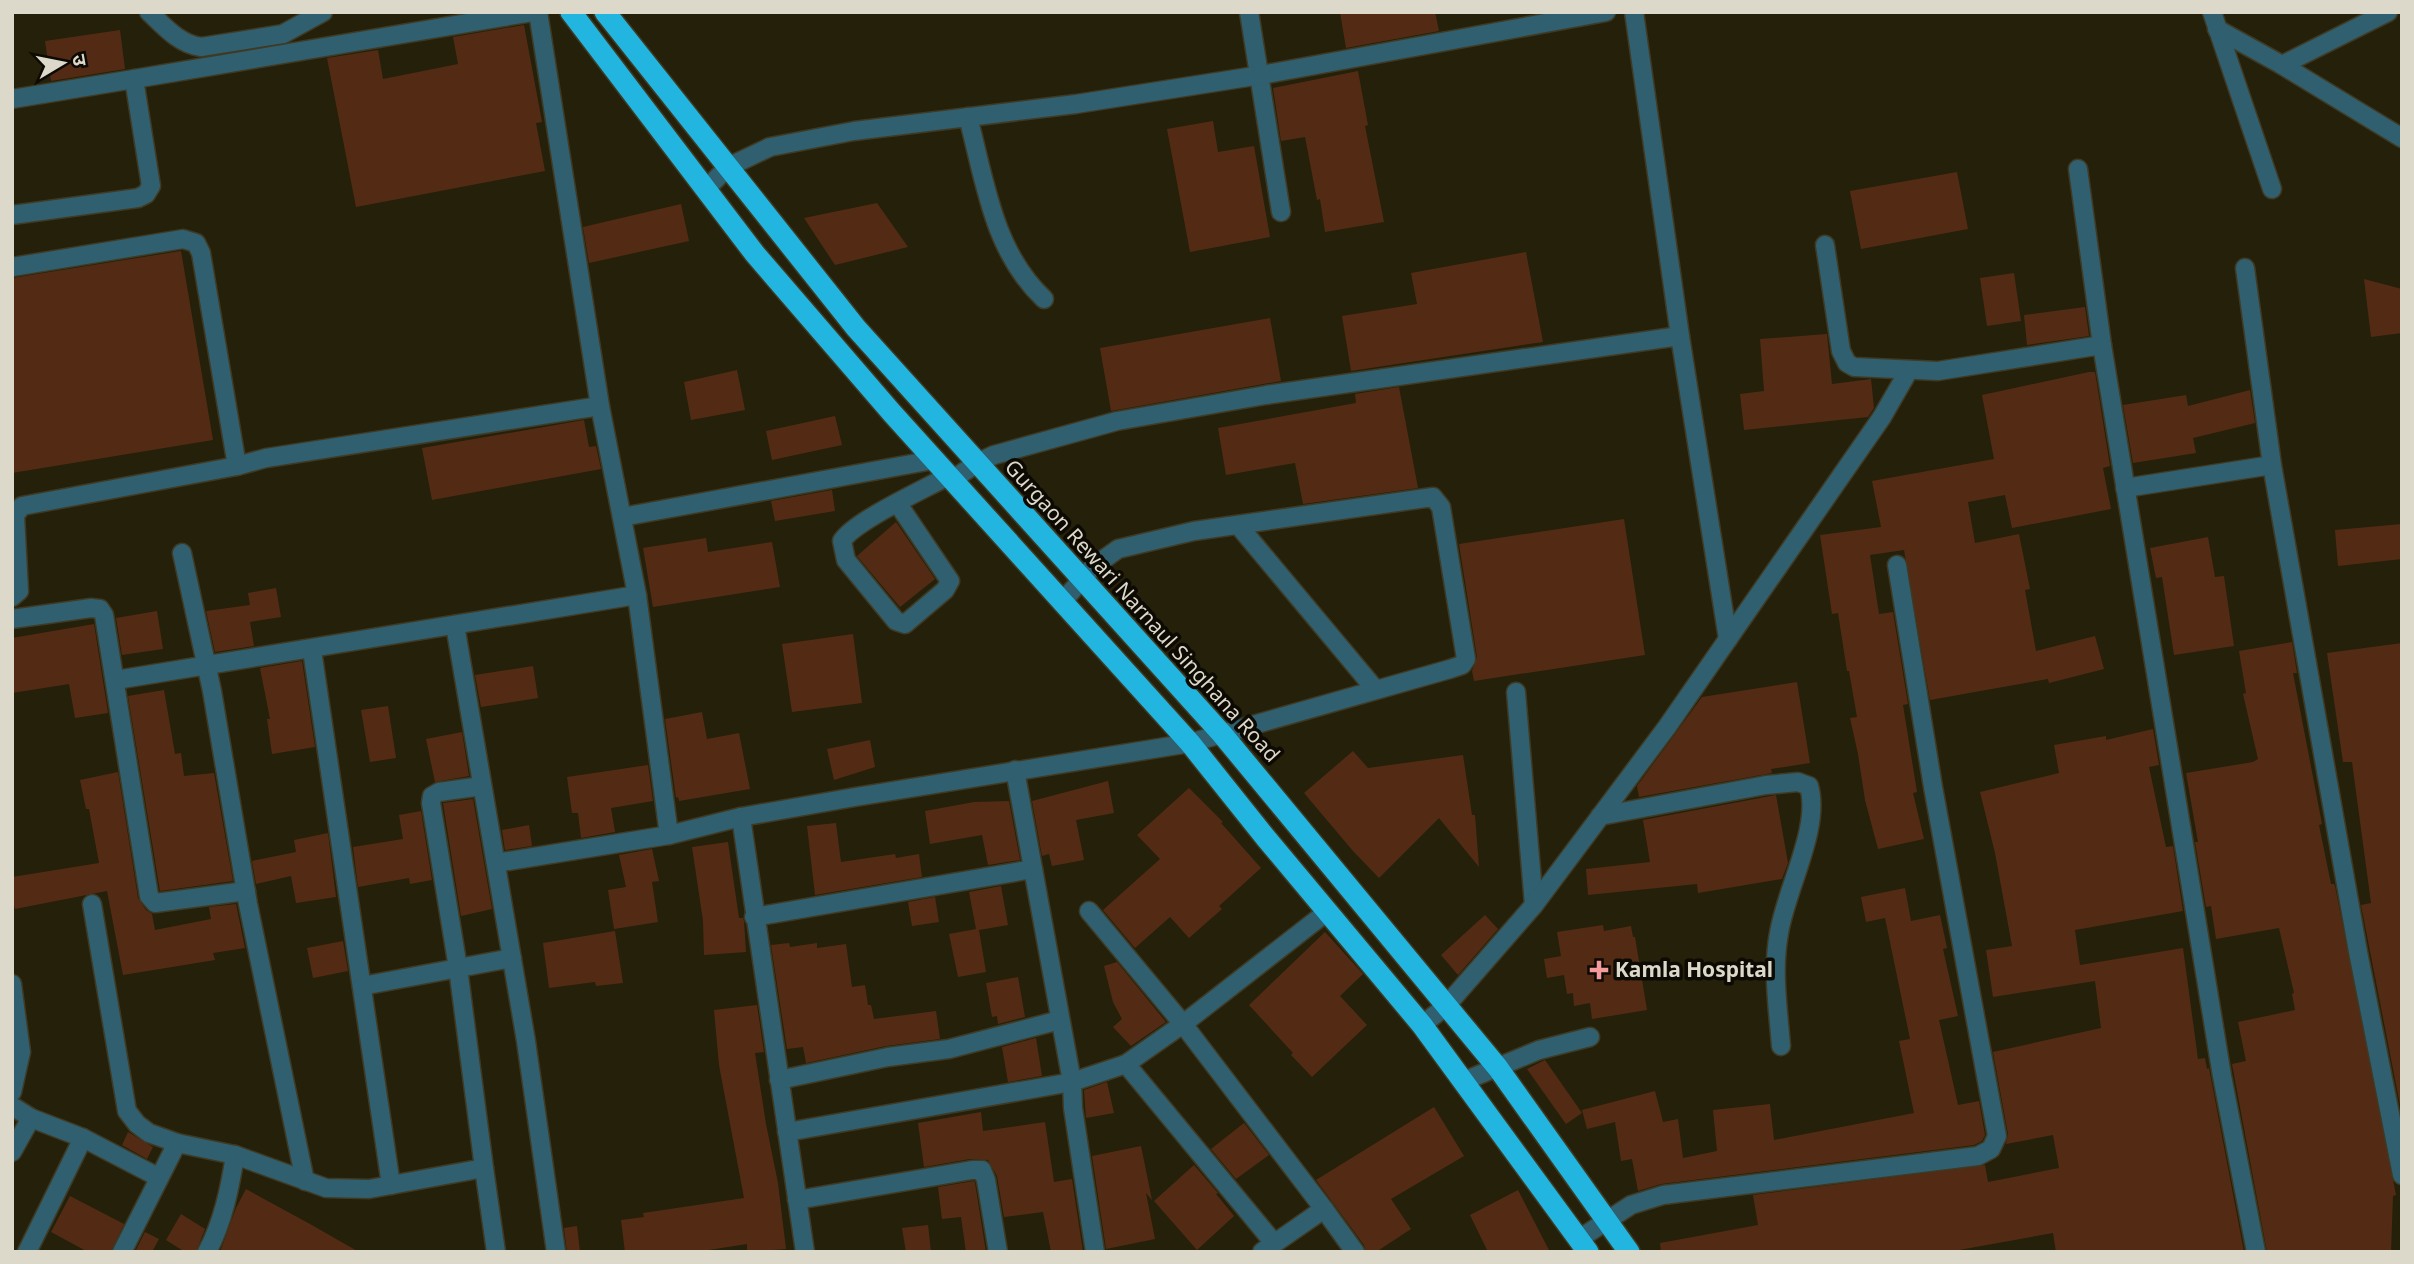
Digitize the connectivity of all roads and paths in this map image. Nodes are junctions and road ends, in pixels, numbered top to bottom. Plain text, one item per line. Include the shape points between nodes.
1 (149, 12) edge
2 (323, 12) edge
3 (535, 12) edge
4 (570, 12) edge
5 (605, 12) edge
6 (1249, 12) edge
7 (1606, 12) edge
8 (1634, 12) edge
9 (2388, 12) edge
10 (1537, 19) edge
11 (2215, 21) edge
12 (2282, 65) junction
13 (1261, 75) junction
14 (134, 79) junction
15 (12, 99) edge
16 (968, 117) junction
17 (2402, 138) edge
18 (728, 167) junction
19 (2078, 169) dead end
20 (2272, 188) dead end
21 (706, 189) junction
22 (1281, 212) dead end
23 (12, 215) edge
24 (1825, 244) dead end
25 (12, 267) edge
26 (2245, 268) dead end
27 (1044, 299) dead end
28 (1680, 336) junction
29 (2102, 345) junction
30 (1909, 370) junction
31 (600, 406) junction
32 (933, 460) junction
33 (978, 463) junction
34 (2272, 465) junction
35 (237, 466) junction
36 (950, 478) junction
37 (2125, 488) junction
38 (898, 503) junction
39 (622, 517) junction
40 (1238, 525) junction
41 (182, 553) dead end
42 (1897, 565) dead end
43 (1081, 579) junction
44 (637, 595) junction
45 (12, 597) edge
46 (1062, 602) junction
47 (12, 619) edge
48 (455, 625) junction
49 (1728, 639) junction
50 (312, 650) junction
51 (206, 664) junction
52 (116, 680) junction
53 (1375, 689) junction
54 (1516, 692) dead end
55 (1222, 734) junction
56 (1190, 743) junction
57 (1015, 770) junction
58 (482, 786) junction
59 (1600, 816) junction
60 (741, 817) junction
61 (669, 835) junction
62 (496, 863) junction
63 (1033, 869) junction
64 (246, 891) junction
65 (92, 904) dead end
66 (1534, 905) junction
67 (1088, 911) dead end
68 (1328, 911) junction
69 (754, 916) junction
70 (512, 958) junction
71 (458, 968) junction
72 (12, 984) edge
73 (362, 986) junction
74 (1446, 1006) junction
75 (1060, 1020) junction
76 (1183, 1024) junction
77 (1422, 1025) junction
78 (1590, 1037) dead end
79 (1781, 1046) dead end
80 (1126, 1064) junction
81 (1498, 1068) junction
82 (779, 1080) junction
83 (1464, 1081) junction
84 (1072, 1082) junction
85 (12, 1092) edge
86 (12, 1106) edge
87 (31, 1118) junction
88 (787, 1132) junction
89 (83, 1138) junction
90 (177, 1143) junction
91 (12, 1152) edge
92 (235, 1155) junction
93 (484, 1168) junction
94 (2402, 1175) edge
95 (158, 1177) junction
96 (305, 1181) junction
97 (391, 1185) junction
98 (797, 1200) junction
99 (1324, 1209) junction
100 (1607, 1219) junction
101 (1583, 1245) edge
102 (1268, 1247) edge
103 (27, 1252) edge
104 (122, 1252) edge
105 (206, 1252) edge
106 (496, 1252) edge
107 (556, 1252) edge
108 (805, 1252) edge
109 (998, 1252) edge
110 (1095, 1252) edge
111 (1355, 1252) edge
112 (1629, 1252) edge
113 (2256, 1252) edge

1 - 2 street via 178,38 201,47 284,34
3 - 14 street
3 - 31 street
4 - 21 highway
5 - 18 highway, Gurgaon Rewari Narnaul Singhana Road
6 - 13 street
7 - 10 street
8 - 28 street
9 - 12 street
10 - 13 street
11 - 12 street
11 - 20 street
12 - 17 street
13 - 16 street
13 - 22 street
14 - 15 street
14 - 23 street via 151,186 146,194
16 - 18 street via 770,147
16 - 27 street via 1007,253
18 - 21 street
18 - 33 highway, Gurgaon Rewari Narnaul Singhana Road via 856,328
19 - 29 street
21 - 32 highway via 755,254
24 - 30 street via 1841,351 1847,363
25 - 35 street via 183,239 196,243
26 - 34 street
28 - 33 street via 1116,421
28 - 49 street
29 - 30 street via 1959,369
29 - 37 street
30 - 49 street via 1882,417
31 - 35 street
31 - 39 street
32 - 36 highway
32 - 39 street
33 - 36 street
33 - 43 highway, Gurgaon Rewari Narnaul Singhana Road
34 - 37 street
34 - 94 street
35 - 45 street via 22,506 15,515 19,591
36 - 38 street
36 - 46 highway
37 - 113 street via 2222,1076
38 - 38 street via 851,530 842,541 846,561 896,621 905,624 950,581
39 - 44 street
40 - 43 street via 1118,550
40 - 53 street
40 - 53 street via 1419,498 1438,500 1465,662
41 - 51 street
42 - 100 street via 1997,1136 1991,1149 1978,1156 1663,1195
43 - 46 street
43 - 55 highway, Gurgaon Rewari Narnaul Singhana Road
44 - 48 street
44 - 61 street
46 - 56 highway
47 - 52 street via 100,609
48 - 50 street
48 - 58 street
49 - 59 street
50 - 51 street
50 - 73 street
51 - 52 street
51 - 64 street
52 - 64 street via 149,896 155,903
53 - 55 street
54 - 66 street
55 - 56 street
55 - 74 highway, Gurgaon Rewari Narnaul Singhana Road
56 - 57 street
56 - 68 highway
57 - 60 street
57 - 63 street
58 - 62 street
58 - 71 street via 439,792 431,803
59 - 66 street
59 - 79 street via 1766,785 1798,782 1809,786 1813,799 1810,830 1778,933 1775,967
60 - 61 street
60 - 69 street
61 - 62 street
62 - 70 street
63 - 69 street
63 - 75 street
64 - 96 street
65 - 90 street via 127,1111 149,1133
66 - 74 street
67 - 76 street
68 - 76 street
68 - 77 highway
69 - 82 street
70 - 71 street
70 - 107 street
71 - 73 street
71 - 93 street
72 - 85 street via 21,1052
73 - 97 street
74 - 77 street
74 - 81 highway, Gurgaon Rewari Narnaul Singhana Road
75 - 82 street via 949,1049
75 - 84 street
76 - 80 street
76 - 99 street
77 - 83 highway
78 - 81 street via 1539,1050
80 - 84 street
80 - 102 street
81 - 83 street
81 - 100 highway, Gurgaon Rewari Narnaul Singhana Road
82 - 88 street
83 - 101 highway
84 - 88 street
84 - 110 street
86 - 87 street
87 - 89 street
87 - 91 street
88 - 98 street
89 - 95 street
89 - 103 street
90 - 92 street
90 - 95 street
92 - 96 street
92 - 105 street via 230,1190
93 - 97 street
93 - 106 street
95 - 104 street
96 - 97 street via 346,1189
98 - 108 street
98 - 109 street via 982,1170
99 - 102 street
99 - 111 street
100 - 101 street
100 - 112 highway, Gurgaon Rewari Narnaul Singhana Road

